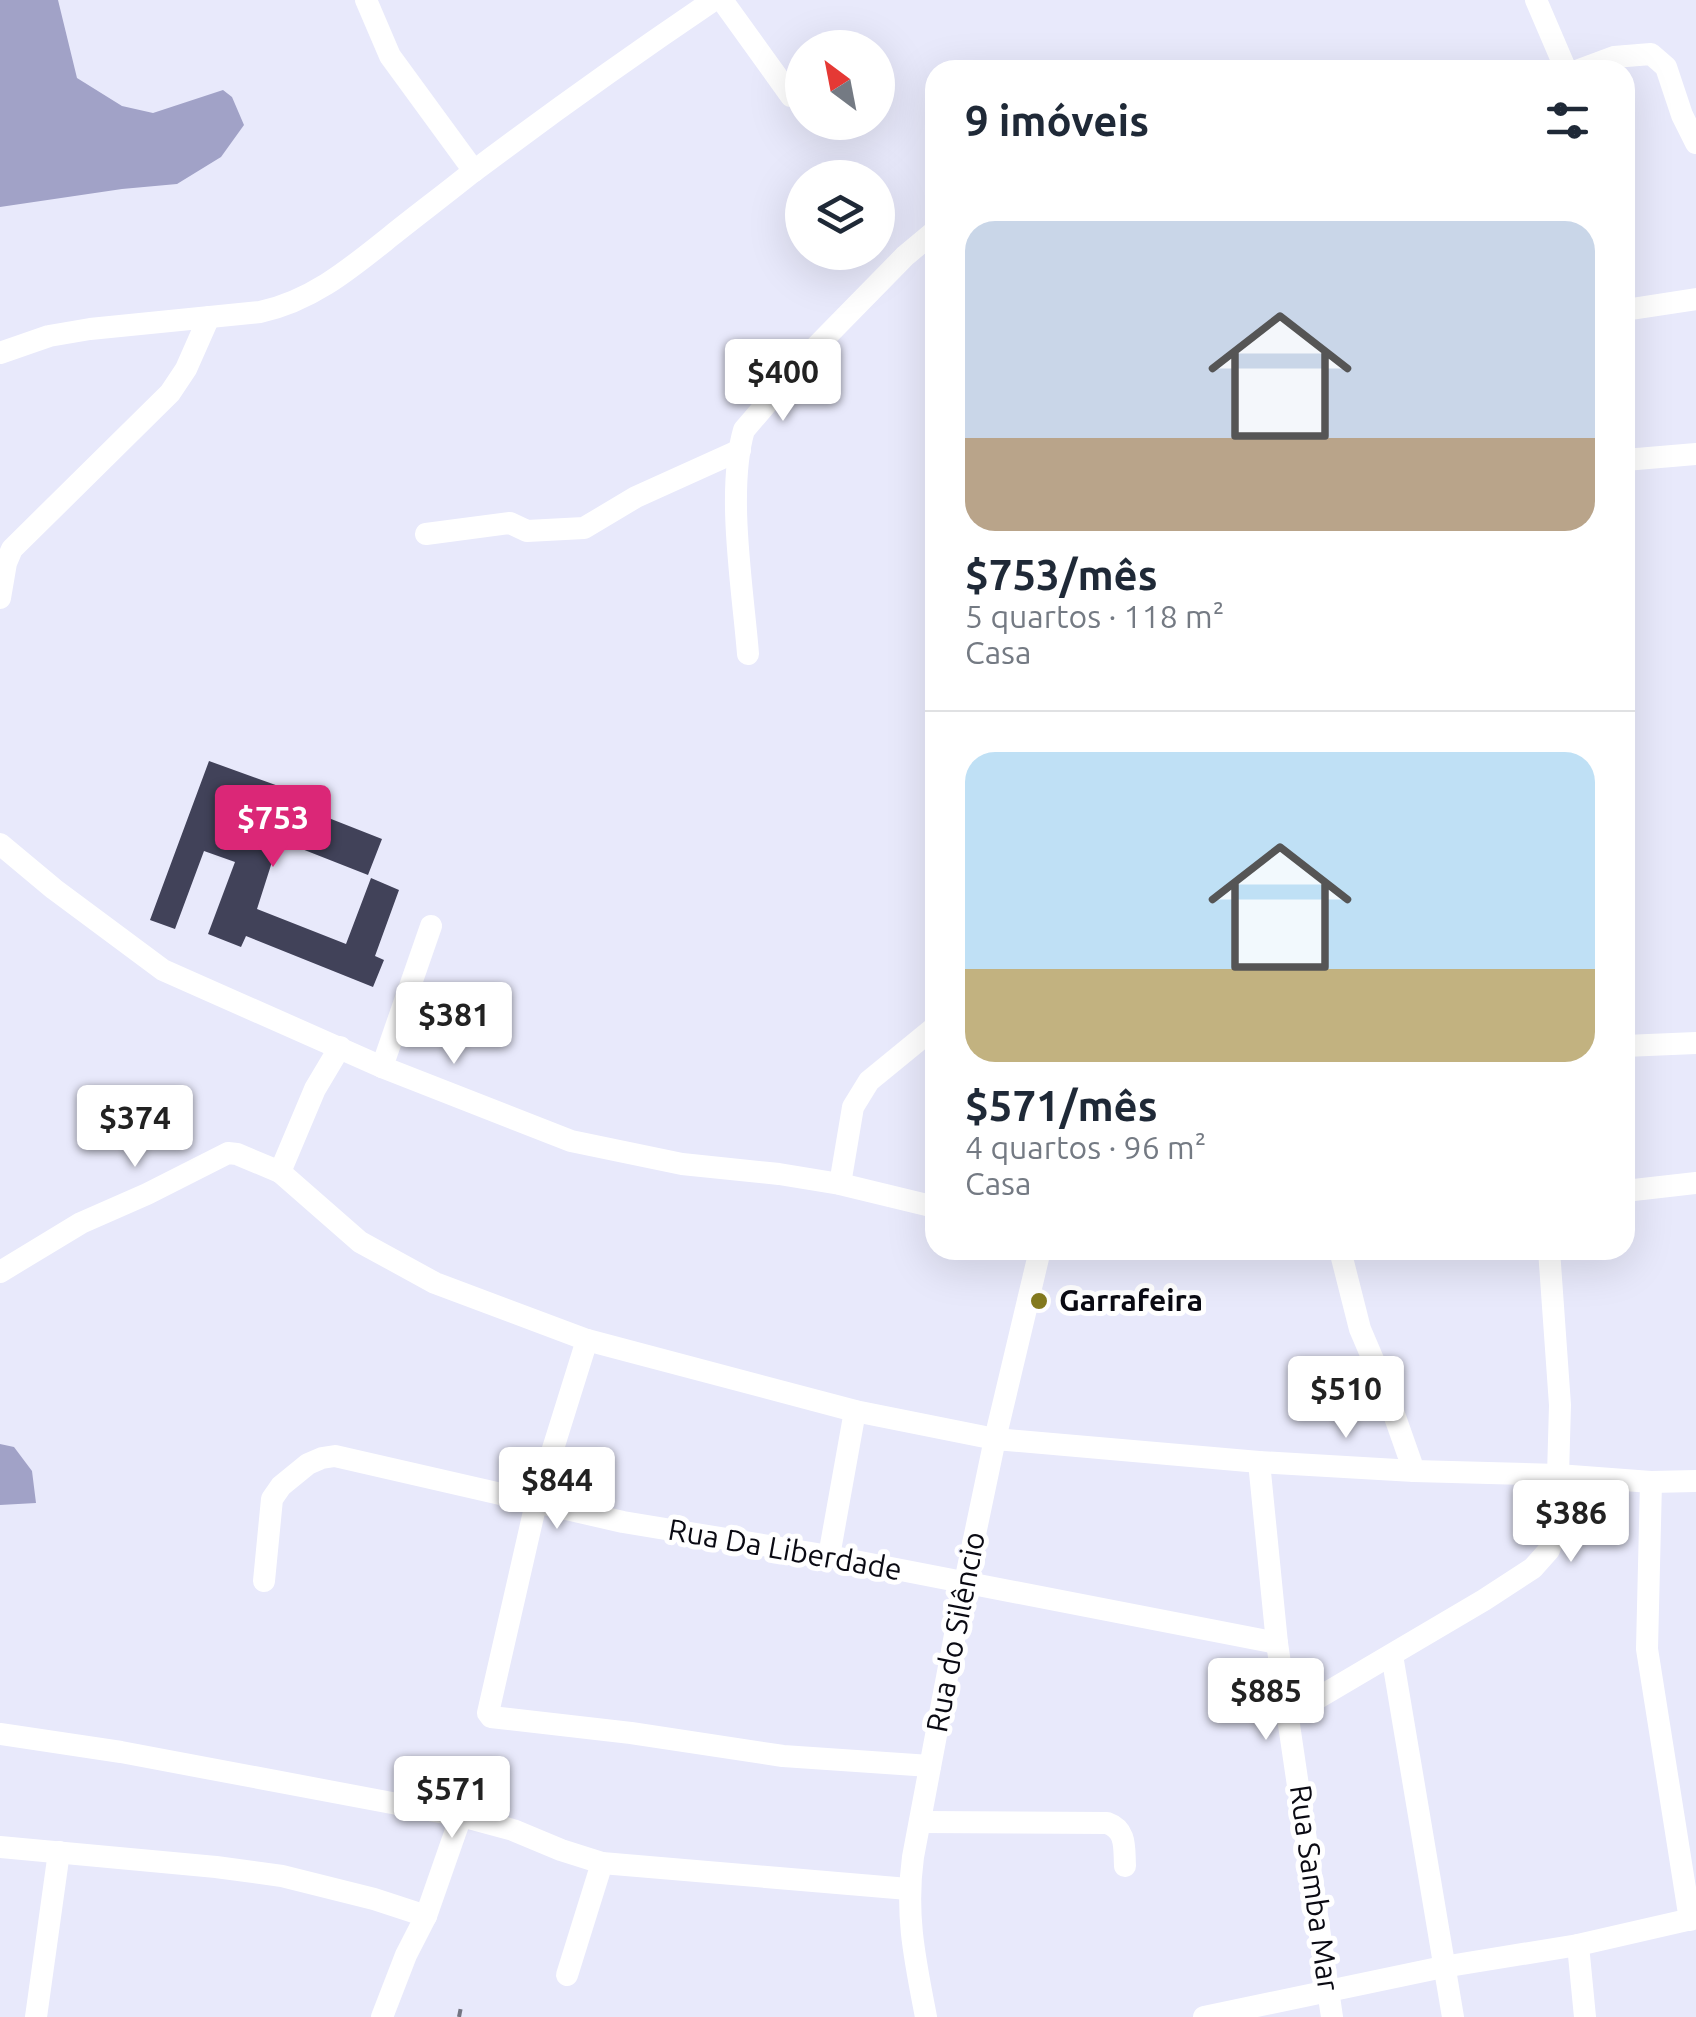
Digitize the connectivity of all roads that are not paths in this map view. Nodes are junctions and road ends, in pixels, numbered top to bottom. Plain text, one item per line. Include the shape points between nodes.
1 (366, 0) edge
2 (714, 0) edge
3 (722, 0) edge
4 (1536, 0) edge
5 (1562, 60) edge
6 (1606, 60) edge
7 (785, 88) edge
8 (1696, 144) edge
9 (474, 172) junction
10 (925, 240) edge
11 (1696, 299) edge
12 (1635, 308) edge
13 (209, 317) junction
14 (0, 352) edge
15 (740, 450) junction
16 (1696, 454) edge
17 (1635, 459) edge
18 (426, 534) dead end
19 (10, 535) edge
20 (0, 598) edge
21 (748, 654) dead end
22 (0, 844) edge
23 (431, 926) dead end
24 (925, 1035) edge
25 (1696, 1044) edge
26 (1635, 1046) edge
27 (340, 1047) junction
28 (382, 1068) junction
29 (280, 1172) junction
30 (1696, 1183) edge
31 (840, 1184) junction
32 (1635, 1190) edge
33 (925, 1205) edge
34 (1038, 1260) edge
35 (1343, 1260) edge
36 (1550, 1260) edge
37 (0, 1272) edge
38 (587, 1340) junction
39 (854, 1411) junction
40 (995, 1438) junction
41 (1259, 1462) junction
42 (1414, 1471) junction
43 (1558, 1476) junction
44 (1696, 1481) edge
45 (1651, 1482) junction
46 (536, 1503) junction
47 (829, 1556) junction
48 (264, 1581) dead end
49 (965, 1582) junction
50 (1278, 1643) junction
51 (1392, 1655) junction
52 (1289, 1714) junction
53 (0, 1734) edge
54 (930, 1766) junction
55 (461, 1816) junction
56 (921, 1822) junction
57 (0, 1847) edge
58 (59, 1852) junction
59 (602, 1864) junction
60 (1125, 1866) dead end
61 (908, 1890) junction
62 (426, 1916) junction
63 (1693, 1919) edge
64 (1578, 1945) junction
65 (1444, 1967) junction
66 (566, 1975) dead end
67 (1329, 1993) junction
68 (36, 2017) edge
69 (382, 2017) edge
70 (926, 2017) edge
71 (1204, 2017) edge
72 (1332, 2017) edge
73 (1453, 2017) edge
74 (1585, 2017) edge

1 - 9 street via 390,56
2 - 9 street
3 - 7 street
4 - 5 street
6 - 8 street via 1652,54 1666,67
9 - 13 street via 324,287 260,312
10 - 15 street via 809,354 744,430
11 - 12 street
13 - 14 street via 48,336
13 - 19 street via 170,393 72,492
15 - 18 street via 584,528 527,531 510,523
15 - 21 street via 736,498
16 - 17 street
19 - 20 street
22 - 27 street via 162,970
23 - 28 street
24 - 31 street via 869,1081 852,1107
25 - 26 street
27 - 28 street
27 - 29 street
28 - 31 street via 571,1141 682,1164
29 - 37 street via 228,1153 81,1223
29 - 38 street via 380,1254 435,1283
30 - 32 street
31 - 33 street
34 - 40 street, Rua do Silêncio
35 - 42 street via 1360,1328
36 - 43 street
38 - 39 street
38 - 46 street
39 - 40 street
39 - 47 street
40 - 41 street
40 - 49 street, Rua do Silêncio
41 - 42 street
41 - 50 street, Rua Samba Mar
42 - 43 street
43 - 45 street
43 - 51 street via 1561,1518 1550,1550 1532,1568
44 - 45 street
45 - 63 street via 1647,1649
46 - 47 street, Rua Da Liberdade
46 - 48 street, Rua Da Liberdade via 322,1458 272,1499
46 - 54 street via 490,1717 783,1756
47 - 49 street, Rua Da Liberdade
49 - 50 street, Rua Da Liberdade
49 - 54 street, Rua do Silêncio
50 - 52 street, Rua Samba Mar
51 - 52 street
51 - 65 street
52 - 67 street, Rua Samba Mar
53 - 55 street
54 - 56 street, Rua do Silêncio
55 - 59 street
55 - 62 street
56 - 60 street via 1107,1823 1122,1834
56 - 61 street, Rua do Silêncio
57 - 58 street
58 - 62 street via 282,1876
58 - 68 street
59 - 61 street
59 - 66 street
61 - 70 street, Rua do Silêncio
62 - 69 street
63 - 64 street
64 - 65 street
64 - 74 street
65 - 67 street
65 - 73 street
67 - 71 street
67 - 72 street, Rua Samba Mar

